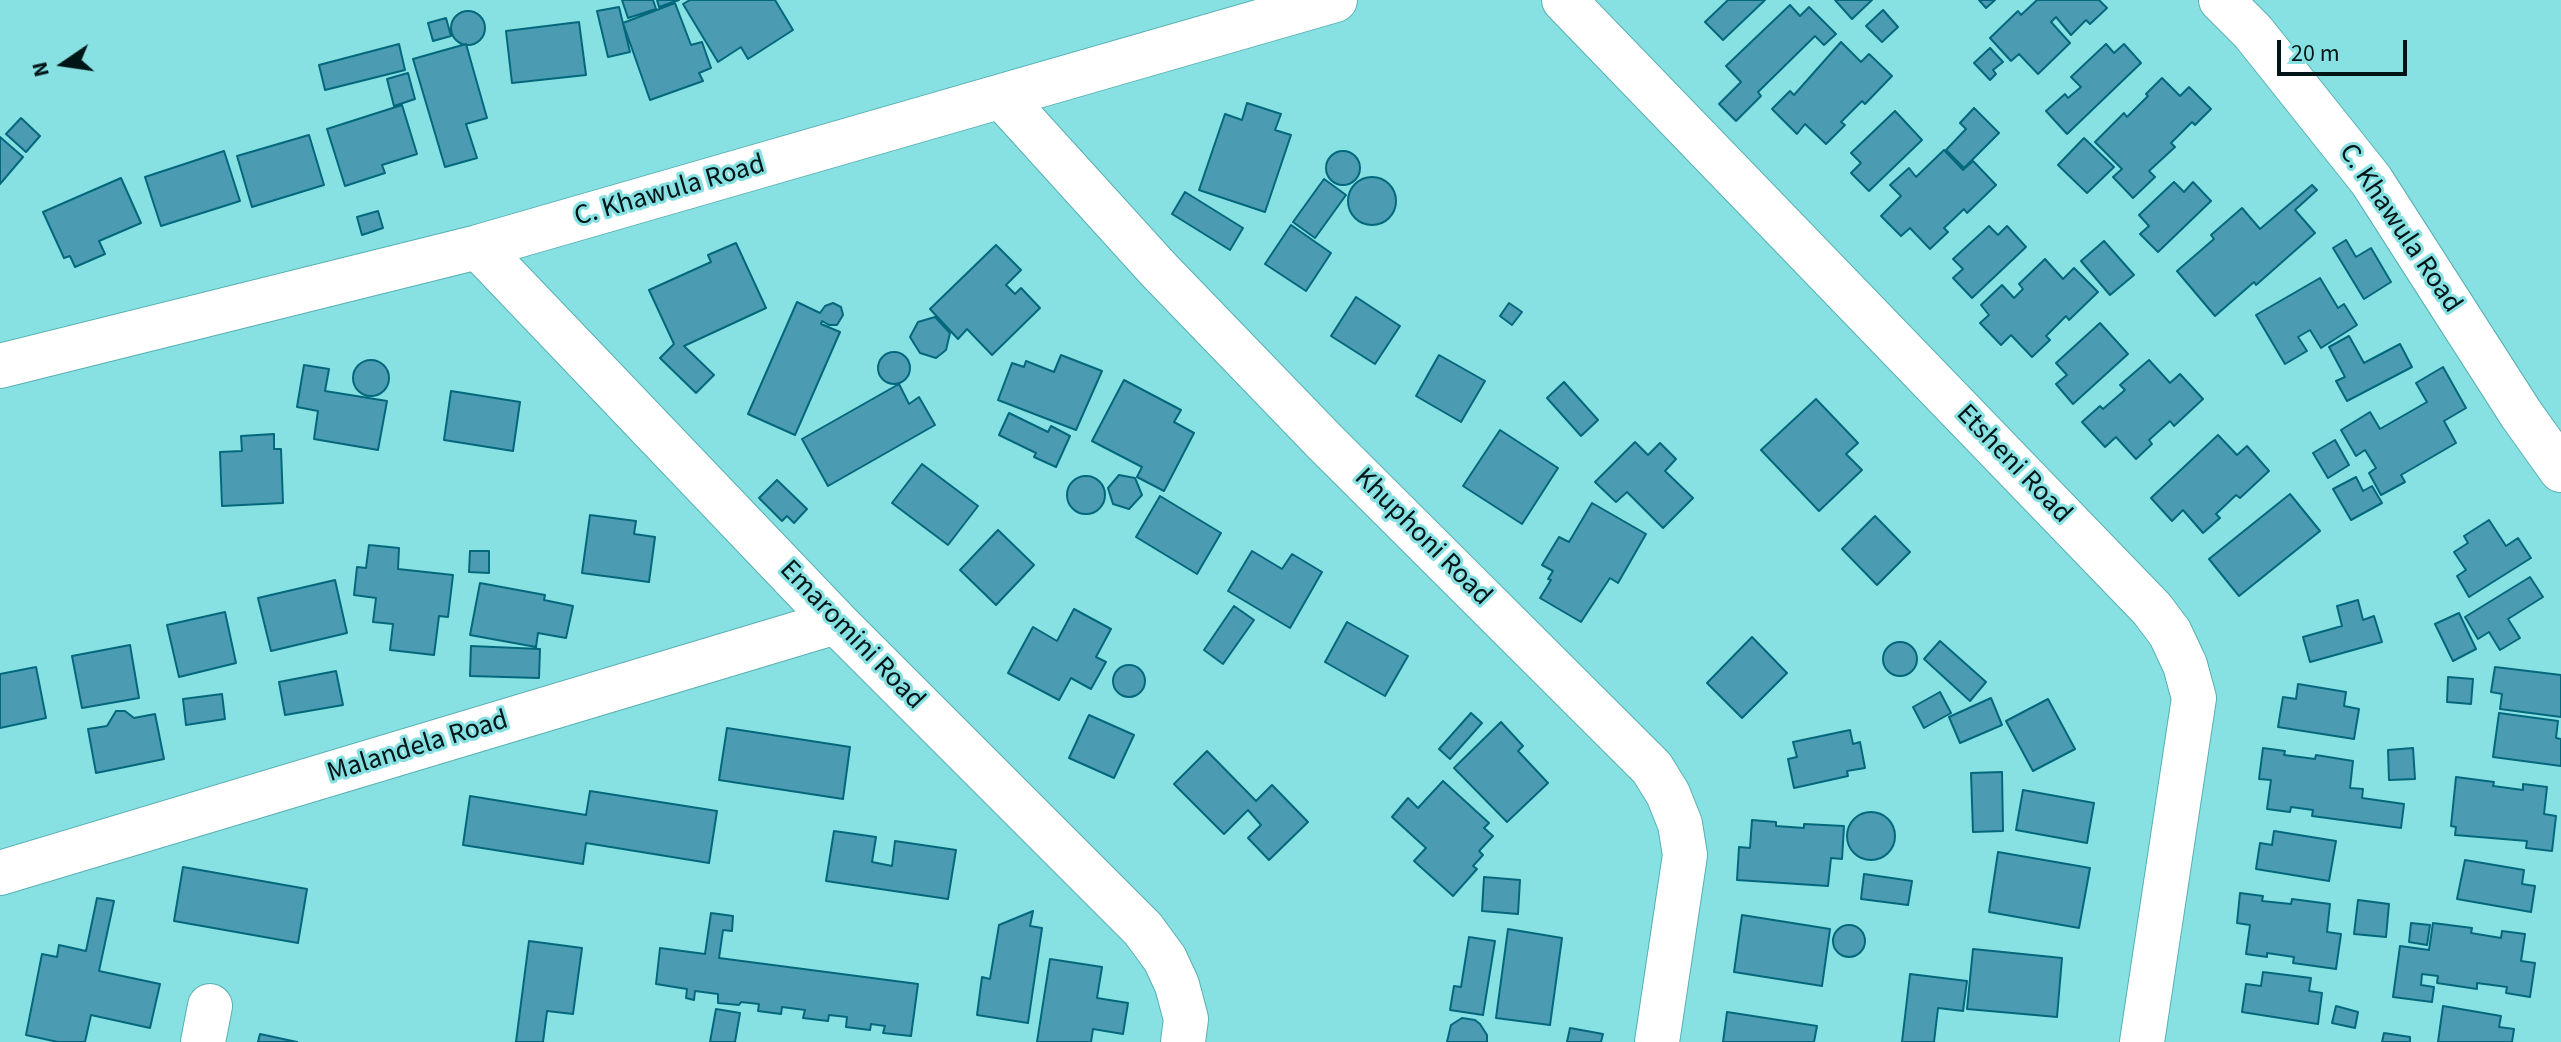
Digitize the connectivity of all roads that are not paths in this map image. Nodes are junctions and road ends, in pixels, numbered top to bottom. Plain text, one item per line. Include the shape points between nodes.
1 (1335, 0) edge
2 (1564, 0) edge
3 (2221, 0) edge
4 (1002, 97) junction
5 (478, 247) junction
6 (0, 366) edge
7 (2561, 470) edge
8 (836, 622) junction
9 (0, 873) edge
10 (1183, 1042) edge
11 (1657, 1042) edge
12 (2142, 1042) edge

1 - 4 street, C. Khawula Road
2 - 12 street, Etsheni Road via 2170,633 2194,698
3 - 7 street, C. Khawula Road via 2253,32 2371,180
4 - 5 street, C. Khawula Road
4 - 11 street, Khuphoni Road via 1158,269 1652,768 1680,824 1685,855
5 - 6 street, C. Khawula Road
5 - 8 street, Emaromini Road
8 - 9 street, Malandela Road
8 - 10 street, Emaromini Road via 1143,929 1177,985 1186,1019

